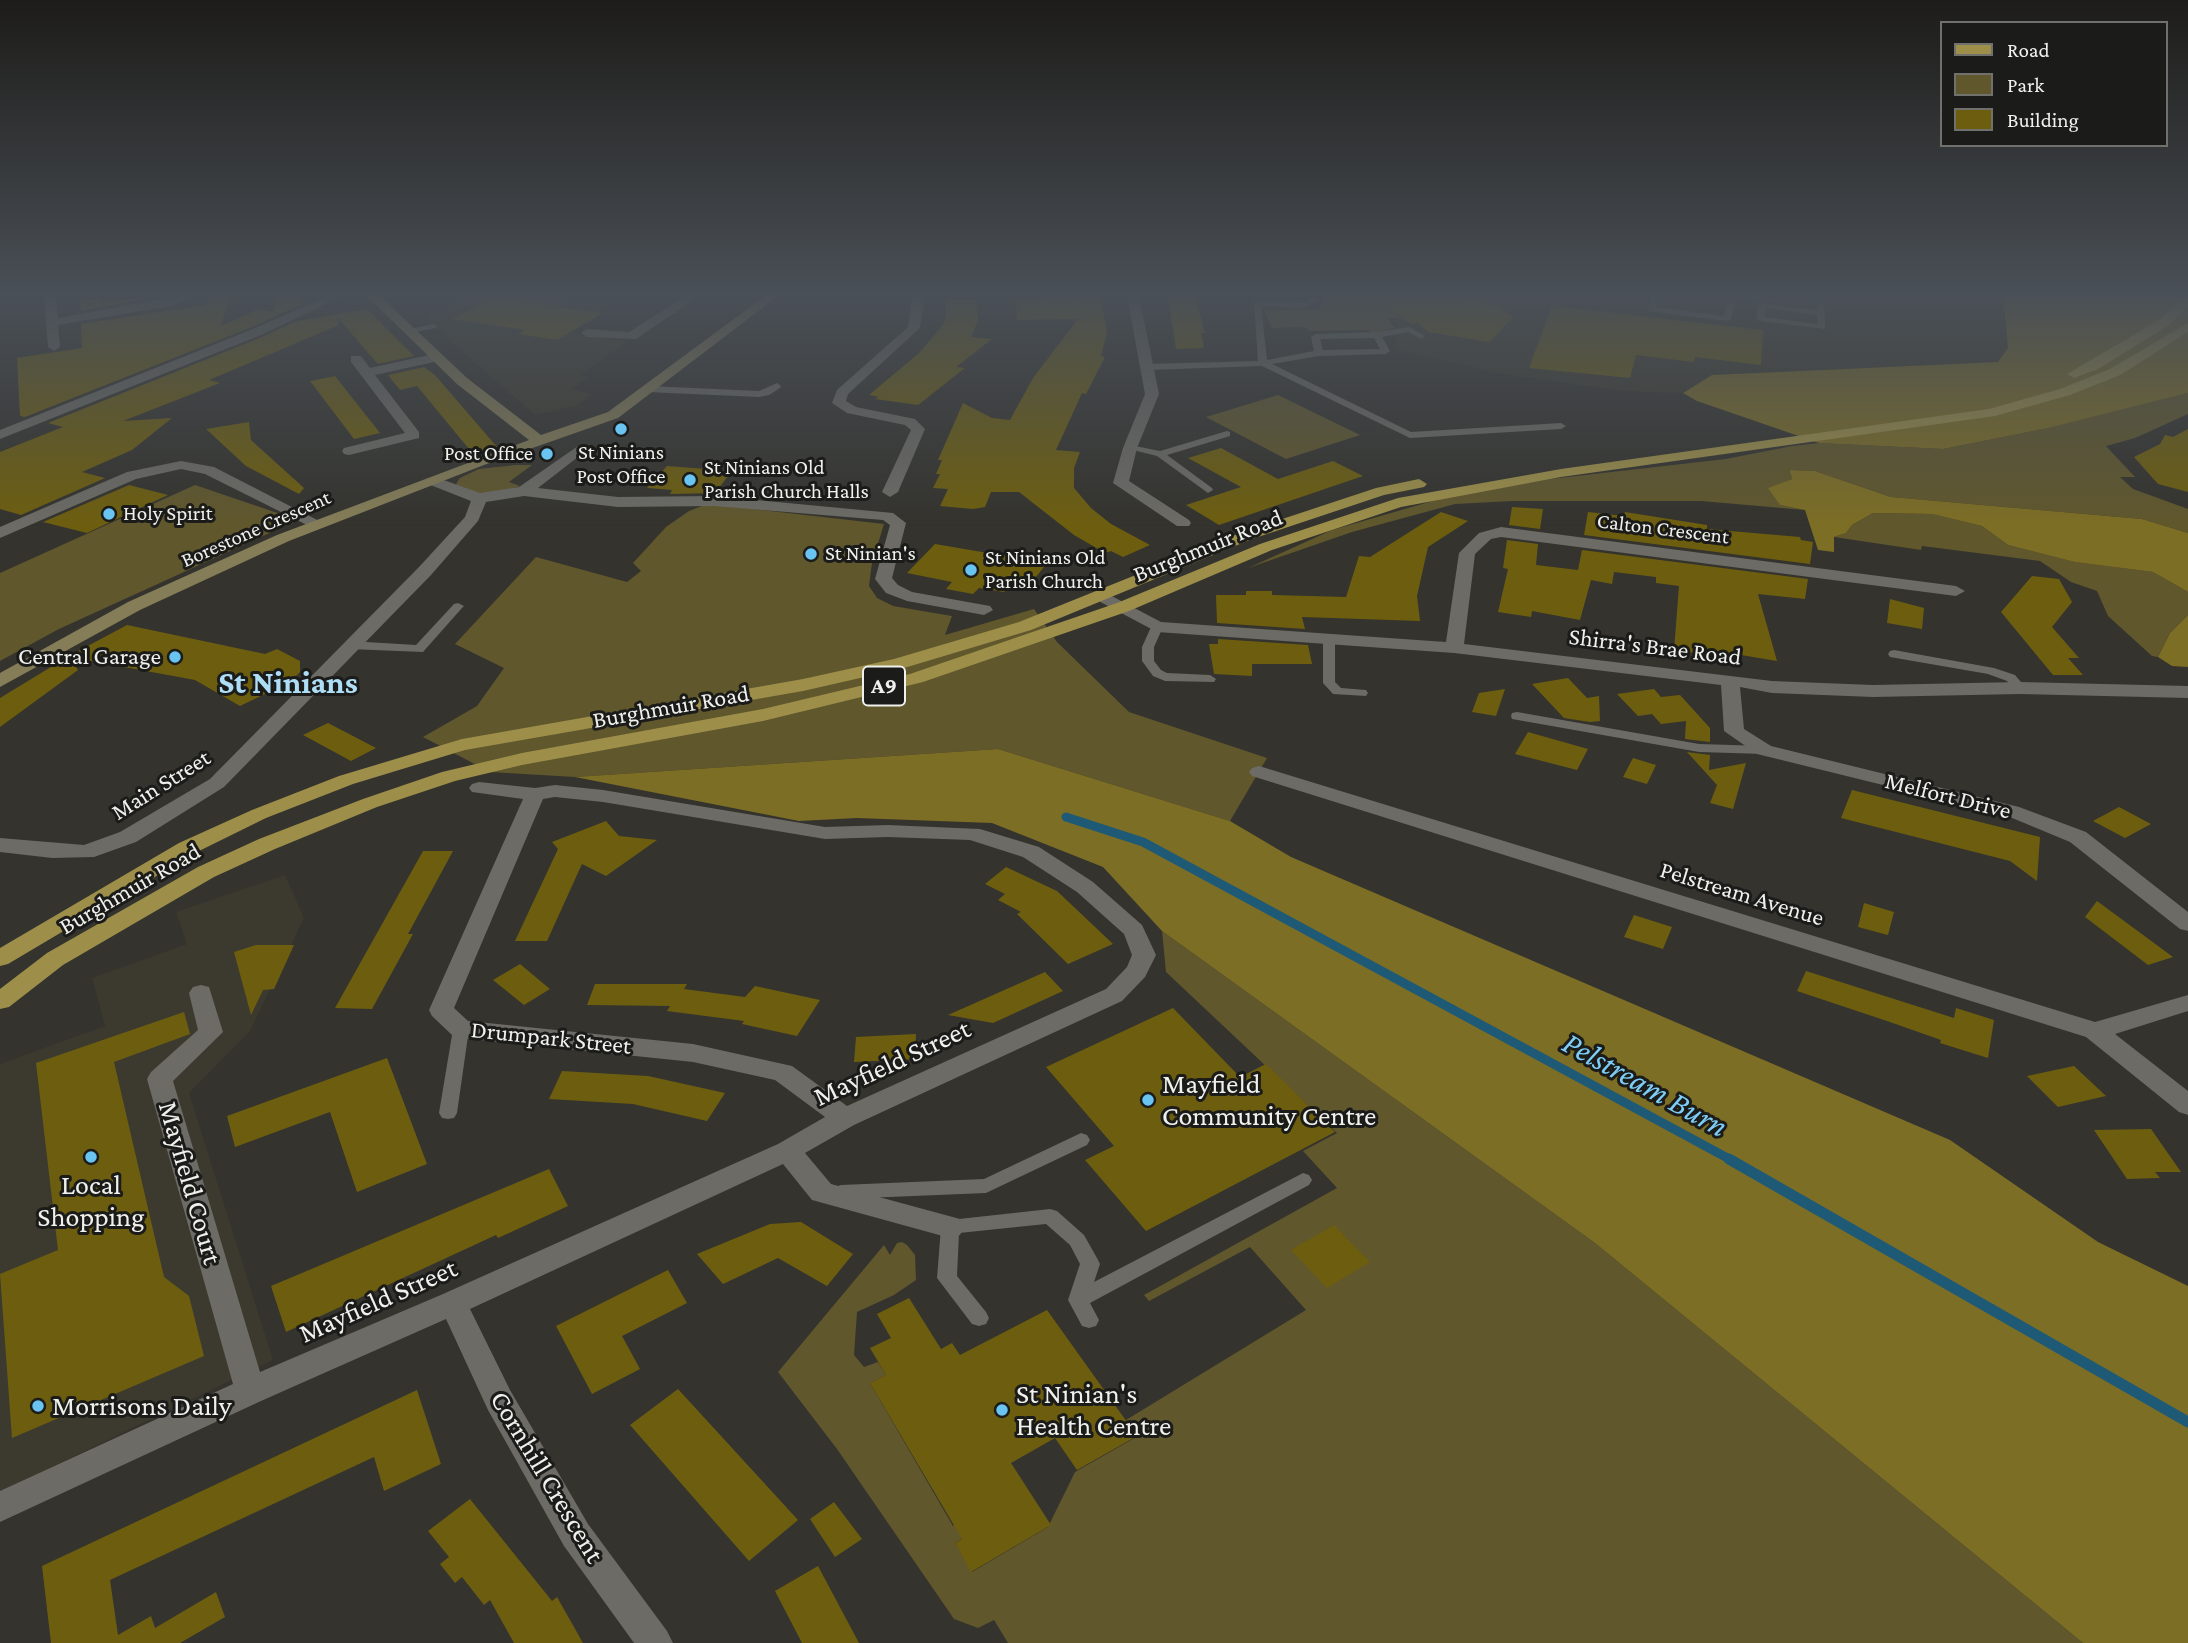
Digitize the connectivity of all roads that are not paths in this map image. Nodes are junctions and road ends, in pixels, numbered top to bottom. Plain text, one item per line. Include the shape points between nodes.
1 (156, 373) edge
2 (368, 373) edge
3 (454, 373) edge
4 (670, 373) edge
5 (865, 373) edge
6 (1148, 373) edge
7 (1283, 373) edge
8 (2077, 373) edge
9 (2113, 373) edge
10 (777, 386) dead end
11 (648, 389) junction
12 (1561, 426) dead end
13 (1227, 434) dead end
14 (0, 435) edge
15 (541, 442) junction
16 (1130, 448) junction
17 (578, 450) dead end
18 (349, 451) dead end
19 (1160, 454) junction
20 (433, 481) junction
21 (1208, 490) dead end
22 (524, 491) junction
23 (890, 492) dead end
24 (480, 498) junction
25 (1183, 523) dead end
26 (317, 524) junction
27 (0, 533) edge
28 (1956, 591) dead end
29 (1101, 597) junction
30 (458, 606) dead end
31 (1123, 607) junction
32 (984, 610) dead end
33 (1157, 627) junction
34 (1329, 638) junction
35 (349, 645) junction
36 (1454, 649) junction
37 (1895, 654) dead end
38 (1210, 680) dead end
39 (1730, 680) junction
40 (0, 681) edge
41 (2020, 688) junction
42 (2188, 692) edge
43 (1362, 693) dead end
44 (1517, 716) dead end
45 (1764, 750) junction
46 (1259, 772) dead end
47 (479, 788) dead end
48 (535, 794) junction
49 (0, 845) edge
50 (2188, 924) edge
51 (0, 958) edge
52 (201, 993) dead end
53 (0, 1001) edge
54 (2188, 1003) edge
55 (461, 1029) junction
56 (2095, 1031) junction
57 (2188, 1105) edge
58 (447, 1113) dead end
59 (845, 1118) junction
60 (1081, 1140) dead end
61 (787, 1151) junction
62 (1303, 1180) dead end
63 (822, 1192) junction
64 (950, 1227) junction
65 (1079, 1300) junction
66 (453, 1303) junction
67 (979, 1318) dead end
68 (1088, 1320) dead end
69 (250, 1391) junction
70 (0, 1507) edge
71 (654, 1643) edge

1 - 14 street
2 - 18 street via 414,435
3 - 15 main road
4 - 11 main road
5 - 23 street via 842,393 839,403 910,422 918,429
6 - 16 street via 1152,394
7 - 12 lane via 1410,435
8 - 29 main road, Burghmuir Road / A9 via 1976,404 1565,459 1381,492 1246,536
9 - 31 main road, Burghmuir Road / A9 via 1990,413 1561,472 1398,503 1266,547
10 - 11 lane via 766,394
11 - 15 main road via 613,415
13 - 19 lane
15 - 20 main road, Borestone Crescent
16 - 19 lane
16 - 25 street via 1121,483
17 - 22 street
19 - 21 lane
20 - 24 street
20 - 26 main road, Borestone Crescent
22 - 24 street
22 - 32 street via 618,502 714,501 887,516 898,523 883,579 892,589
24 - 35 street, Main Street via 472,518 425,571
26 - 27 street via 209,470 181,465 132,475
26 - 40 main road, Borestone Crescent via 134,606
28 - 36 street, Calton Crescent via 1500,533 1485,536 1467,553
29 - 31 street, Shirra's Brae Road
29 - 51 main road, Burghmuir Road / A9 via 1025,626 898,664 462,746 346,780 187,848
30 - 35 lane via 419,649
31 - 33 street, Shirra's Brae Road
31 - 53 main road, Burghmuir Road / A9 via 916,678 762,715 522,759 449,776 370,803 206,872 55,959
33 - 34 street, Shirra's Brae Road
33 - 38 lane via 1148,647 1148,661 1157,673
34 - 36 street, Shirra's Brae Road
34 - 43 lane via 1329,683 1337,691
35 - 49 street, Main Street via 217,783 128,837 86,852
36 - 39 street, Shirra's Brae Road
37 - 41 lane via 1990,671 2011,678
39 - 41 street, Shirra's Brae Road via 1772,687 1873,691
39 - 45 street, Melfort Drive via 1734,732
41 - 42 street, Shirra's Brae Road
44 - 45 lane via 1699,748
45 - 50 street, Melfort Drive via 2011,811 2078,837
46 - 56 street, Pelstream Avenue
47 - 48 street, Mayfield Street
48 - 55 street, Drumpark Street via 441,1010
48 - 59 street, Mayfield Street via 555,791 603,796 825,833 972,834 1031,852 1086,887 1134,930 1144,955 1137,971 1114,995
52 - 69 street, Mayfield Court via 211,1032 160,1079
54 - 56 street
55 - 58 lane
55 - 59 street, Drumpark Street via 693,1053 783,1073
56 - 57 street, Pelstream Avenue
59 - 61 street, Mayfield Street
60 - 63 lane via 986,1186
61 - 63 street
61 - 66 street, Mayfield Street
62 - 65 lane
63 - 64 street
64 - 65 lane via 1050,1216 1077,1240 1090,1264
64 - 67 lane via 947,1278
65 - 68 lane
66 - 69 street, Mayfield Street
66 - 71 street, Cornhill Crescent via 499,1399 576,1535
69 - 70 street, Mayfield Street

